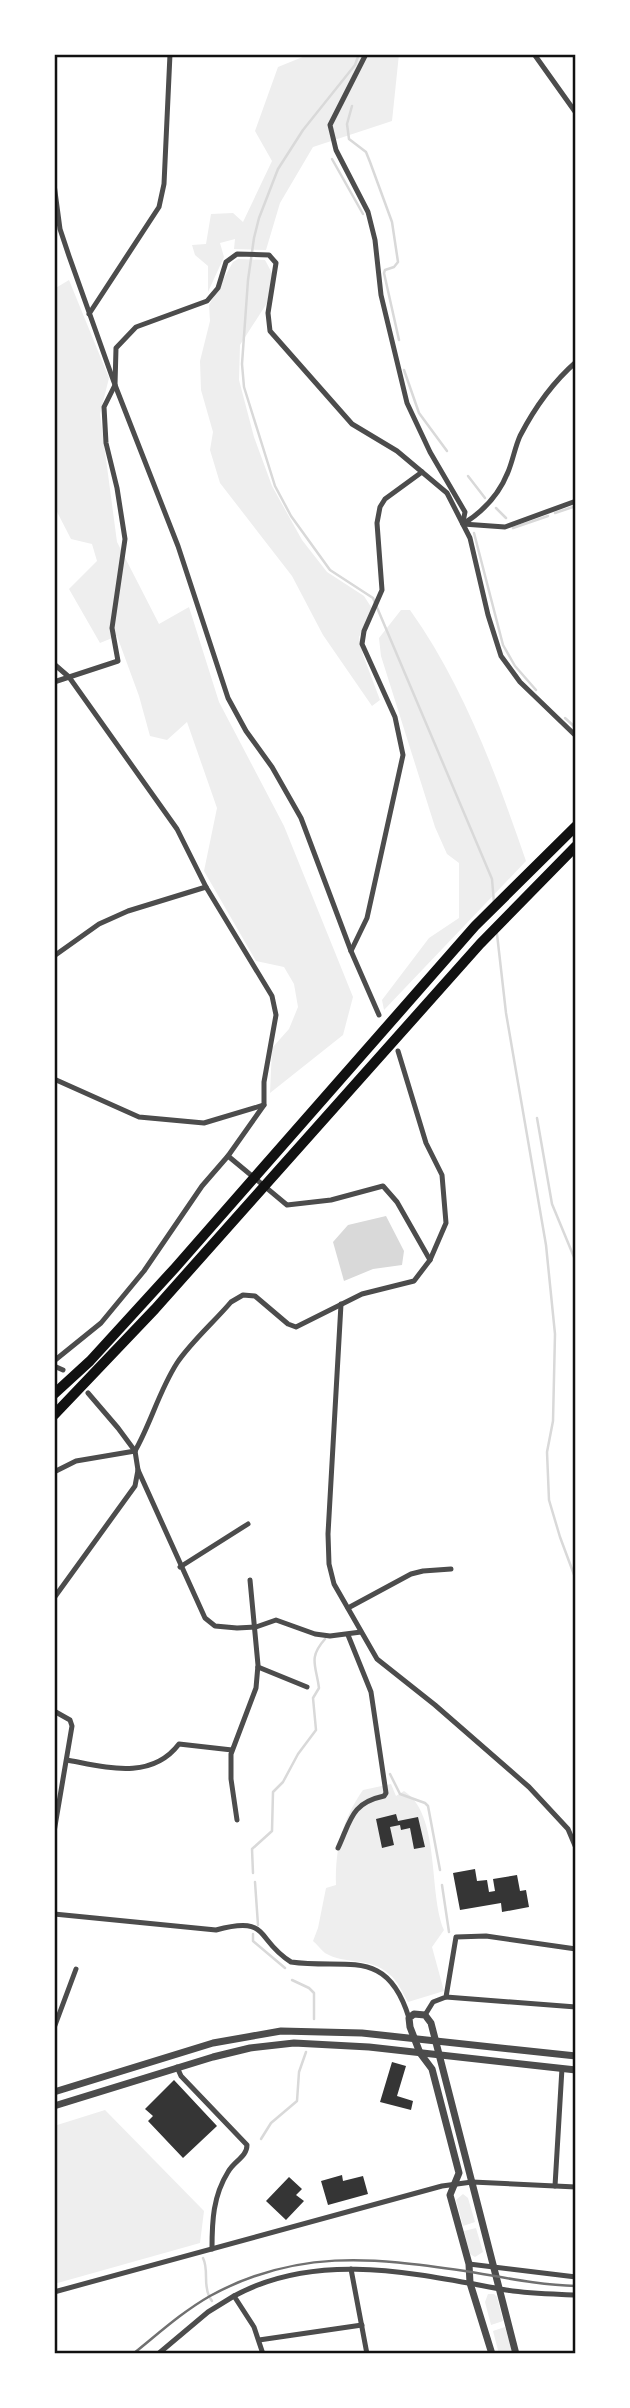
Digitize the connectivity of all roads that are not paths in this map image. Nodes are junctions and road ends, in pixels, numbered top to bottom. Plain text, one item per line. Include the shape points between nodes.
1 (170, 54) edge
2 (366, 54) edge
3 (534, 54) edge
4 (576, 113) edge
5 (54, 184) edge
6 (89, 314) junction
7 (576, 362) edge
8 (115, 385) junction
9 (422, 472) junction
10 (576, 501) edge
11 (463, 524) junction
12 (54, 664) edge
13 (69, 677) junction
14 (54, 682) edge
15 (576, 736) edge
16 (576, 826) edge
17 (576, 846) edge
18 (206, 887) junction
19 (351, 951) junction
20 (54, 956) edge
21 (379, 1015) dead end
22 (398, 1051) dead end
23 (54, 1079) edge
24 (264, 1105) junction
25 (228, 1156) junction
26 (430, 1260) junction
27 (341, 1304) junction
28 (54, 1363) edge
29 (64, 1370) dead end
30 (88, 1393) dead end
31 (54, 1394) edge
32 (54, 1415) edge
33 (135, 1451) junction
34 (138, 1470) junction
35 (54, 1472) edge
36 (248, 1524) dead end
37 (180, 1567) junction
38 (451, 1569) dead end
39 (250, 1580) dead end
40 (54, 1598) edge
41 (348, 1608) junction
42 (256, 1627) junction
43 (361, 1632) junction
44 (348, 1635) junction
45 (258, 1667) junction
46 (307, 1687) dead end
47 (54, 1711) edge
48 (232, 1750) junction
49 (67, 1760) junction
50 (237, 1820) dead end
51 (54, 1832) edge
52 (338, 1848) dead end
53 (576, 1848) edge
54 (54, 1914) edge
55 (576, 1949) edge
56 (76, 1969) dead end
57 (446, 1997) junction
58 (576, 2007) edge
59 (425, 2015) junction
60 (409, 2018) junction
61 (54, 2028) edge
62 (416, 2040) junction
63 (436, 2041) junction
64 (420, 2053) junction
65 (439, 2055) junction
66 (576, 2056) edge
67 (177, 2067) junction
68 (562, 2068) junction
69 (576, 2070) edge
70 (54, 2092) edge
71 (54, 2106) edge
72 (472, 2182) junction
73 (454, 2186) junction
74 (555, 2186) junction
75 (576, 2187) edge
76 (212, 2249) junction
77 (469, 2264) junction
78 (493, 2267) junction
79 (351, 2269) junction
80 (576, 2277) edge
81 (470, 2283) junction
82 (498, 2288) junction
83 (54, 2292) edge
84 (576, 2295) edge
85 (234, 2296) junction
86 (362, 2325) junction
87 (259, 2340) junction
88 (158, 2354) edge
89 (263, 2354) edge
90 (367, 2354) edge
91 (492, 2354) edge
92 (516, 2354) edge

1 - 6 street via 159,207
2 - 11 street via 330,125 336,150 368,212 379,284 407,404 465,512
3 - 4 street
5 - 6 street via 60,229
6 - 8 street
7 - 11 street via 536,407 519,438 508,473 484,512
8 - 9 street via 116,348 125,336 136,327 207,301 218,288 226,262 237,254 268,255 276,263 268,313 270,331 352,424
8 - 13 street via 104,407 106,443 125,539 113,628 118,661
8 - 19 street via 178,546 228,698 300,818
9 - 11 street via 447,493
9 - 19 street via 385,499 377,523 382,590 362,644 396,718 403,755 367,918
10 - 11 street via 505,527
11 - 15 street via 501,656 520,682
12 - 13 street
13 - 14 street
13 - 18 street via 177,829
16 - 31 highway via 475,926 166,1278
17 - 32 highway via 480,944 183,1278
18 - 20 street via 99,924
18 - 24 street via 272,996 276,1015
19 - 21 street
22 - 26 street via 426,1143 442,1175 446,1223
23 - 24 street via 139,1117 204,1123
24 - 25 street
25 - 26 street via 287,1205 331,1200 383,1186
25 - 28 street via 101,1323
26 - 27 street via 414,1281
27 - 33 street via 296,1327 255,1296 231,1302 179,1360
27 - 41 street via 328,1551 334,1584
28 - 29 street
30 - 33 street
33 - 34 street
33 - 35 street via 76,1461
34 - 37 street
34 - 40 street via 135,1486
36 - 37 street
37 - 42 street via 205,1618 215,1626
38 - 41 street via 411,1574
39 - 42 street
41 - 43 street
42 - 44 street via 276,1620 316,1634
42 - 45 street
43 - 44 street
43 - 53 street via 377,1659 529,1787 568,1829
44 - 52 street via 371,1692 386,1793 357,1807
45 - 46 street
45 - 48 street via 246,1721
47 - 49 street via 72,1726
48 - 49 street via 179,1744 171,1754 129,1770
48 - 50 street
49 - 51 street
54 - 60 street via 216,1930 232,1925 259,1929 291,1962 358,1964 376,1970 404,2000
55 - 57 street via 486,1936 456,1937
56 - 61 street
57 - 58 street
57 - 59 street via 433,2002
59 - 60 street
59 - 63 street
60 - 62 street
62 - 63 street
62 - 64 street
62 - 70 street via 308,2030 255,2034
63 - 65 street
63 - 66 street
64 - 65 street
64 - 67 street via 294,2043 250,2048
64 - 73 street via 432,2069 459,2173
65 - 68 street
65 - 72 street
67 - 71 street
67 - 76 street via 247,2145 246,2153 226,2174 215,2203
68 - 69 street
68 - 74 street
72 - 73 street
72 - 74 street
72 - 78 street
73 - 76 street
73 - 77 street via 450,2195
74 - 75 street
76 - 83 street
77 - 78 street
77 - 81 street
78 - 80 street
78 - 82 street
79 - 81 street
79 - 85 street via 290,2274
79 - 86 street
81 - 82 street
81 - 91 street
82 - 84 street
82 - 92 street
85 - 87 street
85 - 88 street
86 - 87 street
86 - 90 street
87 - 89 street

